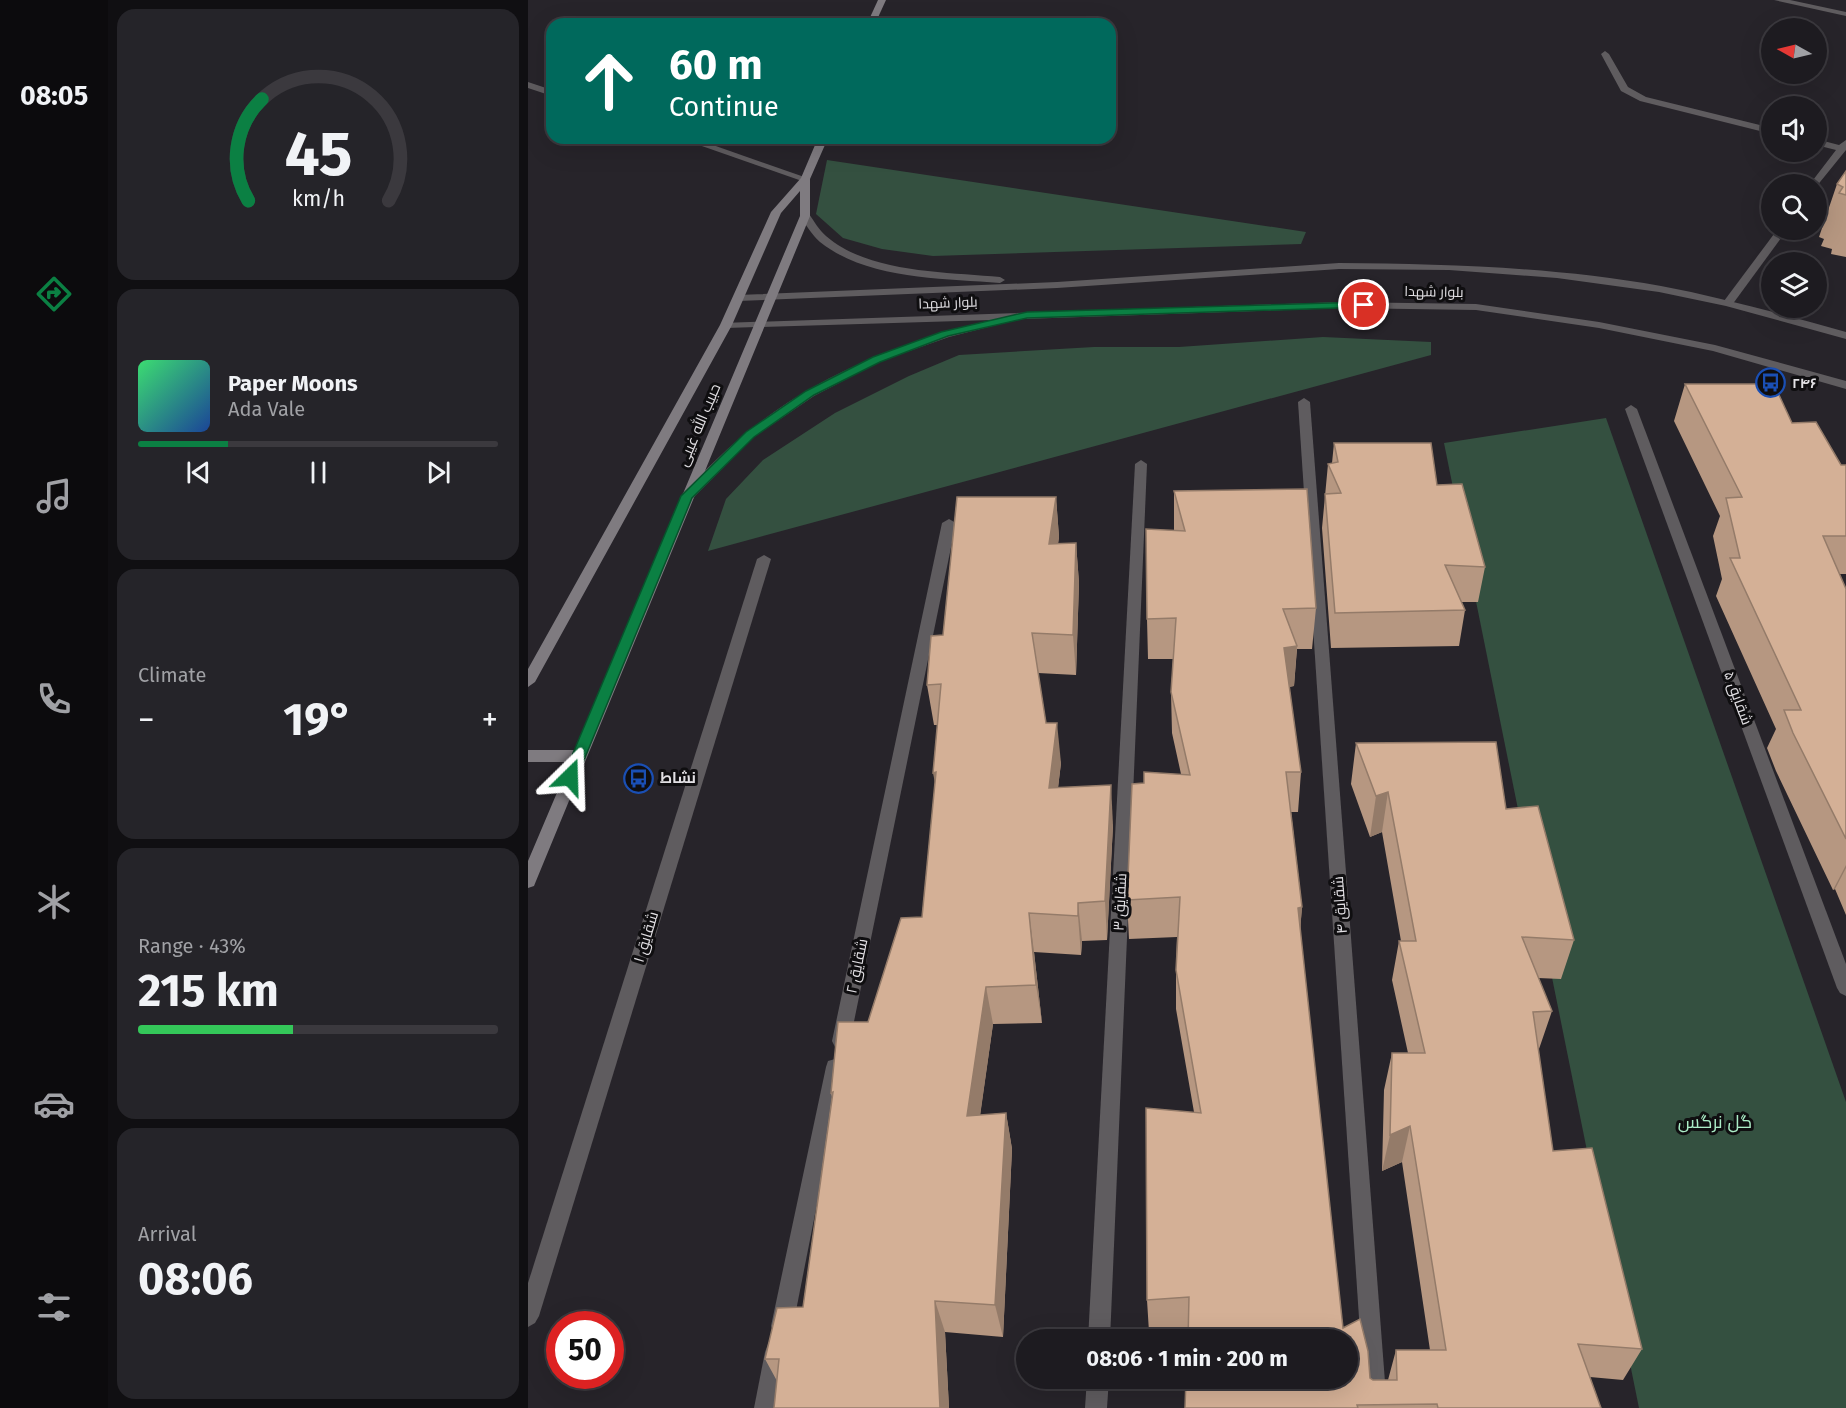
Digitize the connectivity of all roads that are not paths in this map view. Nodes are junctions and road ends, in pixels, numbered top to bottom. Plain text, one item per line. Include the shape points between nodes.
1 (882, 0) edge
2 (1778, 0) edge
3 (1846, 14) edge
4 (874, 18) edge
5 (1605, 54) dead end
6 (528, 85) edge
7 (546, 91) edge
8 (1761, 128) edge
9 (702, 144) edge
10 (820, 144) edge
11 (1827, 144) edge
12 (1844, 146) edge
13 (1823, 174) edge
14 (805, 179) junction
15 (805, 216) junction
16 (1775, 240) edge
17 (1057, 285) junction
18 (771, 296) junction
19 (738, 298) junction
20 (1728, 303) junction
21 (1027, 315) junction
22 (759, 324) junction
23 (726, 325) junction
24 (1846, 336) edge
25 (1846, 385) edge
26 (1304, 402) dead end
27 (1630, 409) dead end
28 (1141, 464) dead end
29 (686, 496) junction
30 (949, 523) dead end
31 (764, 559) dead end
32 (528, 682) edge
33 (528, 756) edge
34 (579, 756) junction
35 (528, 881) edge
36 (1846, 988) edge
37 (528, 1316) edge
38 (1101, 1329) edge
39 (1097, 1389) edge
40 (765, 1408) edge
41 (1096, 1408) edge
42 (1376, 1408) edge

1 - 4 main road
2 - 3 street
5 - 8 street via 1624,89 1643,99
6 - 7 street
9 - 14 street
10 - 14 main road, حبیب الله غیبی
11 - 12 street
12 - 13 street
14 - 15 main road, حبیب الله غیبی
14 - 19 main road, حبیب الله غیبی via 776,212
15 - 17 street via 823,238 848,255 890,267
15 - 18 main road, حبیب الله غیبی
16 - 20 street
17 - 18 street, بلوار شهدا
17 - 20 street, بلوار شهدا via 1339,266 1449,267 1557,275
18 - 19 street, بلوار شهدا
18 - 22 main road, حبیب الله غیبی
19 - 23 main road, حبیب الله غیبی
20 - 24 street, بلوار شهدا
21 - 22 street, بلوار شهدا
21 - 25 street, بلوار شهدا via 1342,305 1476,307 1599,325 1715,348
21 - 29 street via 945,334 877,359 810,393 750,434
22 - 23 street, بلوار شهدا
22 - 29 main road, حبیب الله غیبی
23 - 32 main road, حبیب الله غیبی
26 - 42 street, شقایق ۴
27 - 36 street, شقایق ۵
28 - 38 street, شقایق ۳
29 - 34 main road, حبیب الله غیبی
30 - 40 street, شقایق ۲
31 - 37 street, شقایق ۱
33 - 34 main road
34 - 35 main road, حبیب الله غیبی
39 - 41 street

